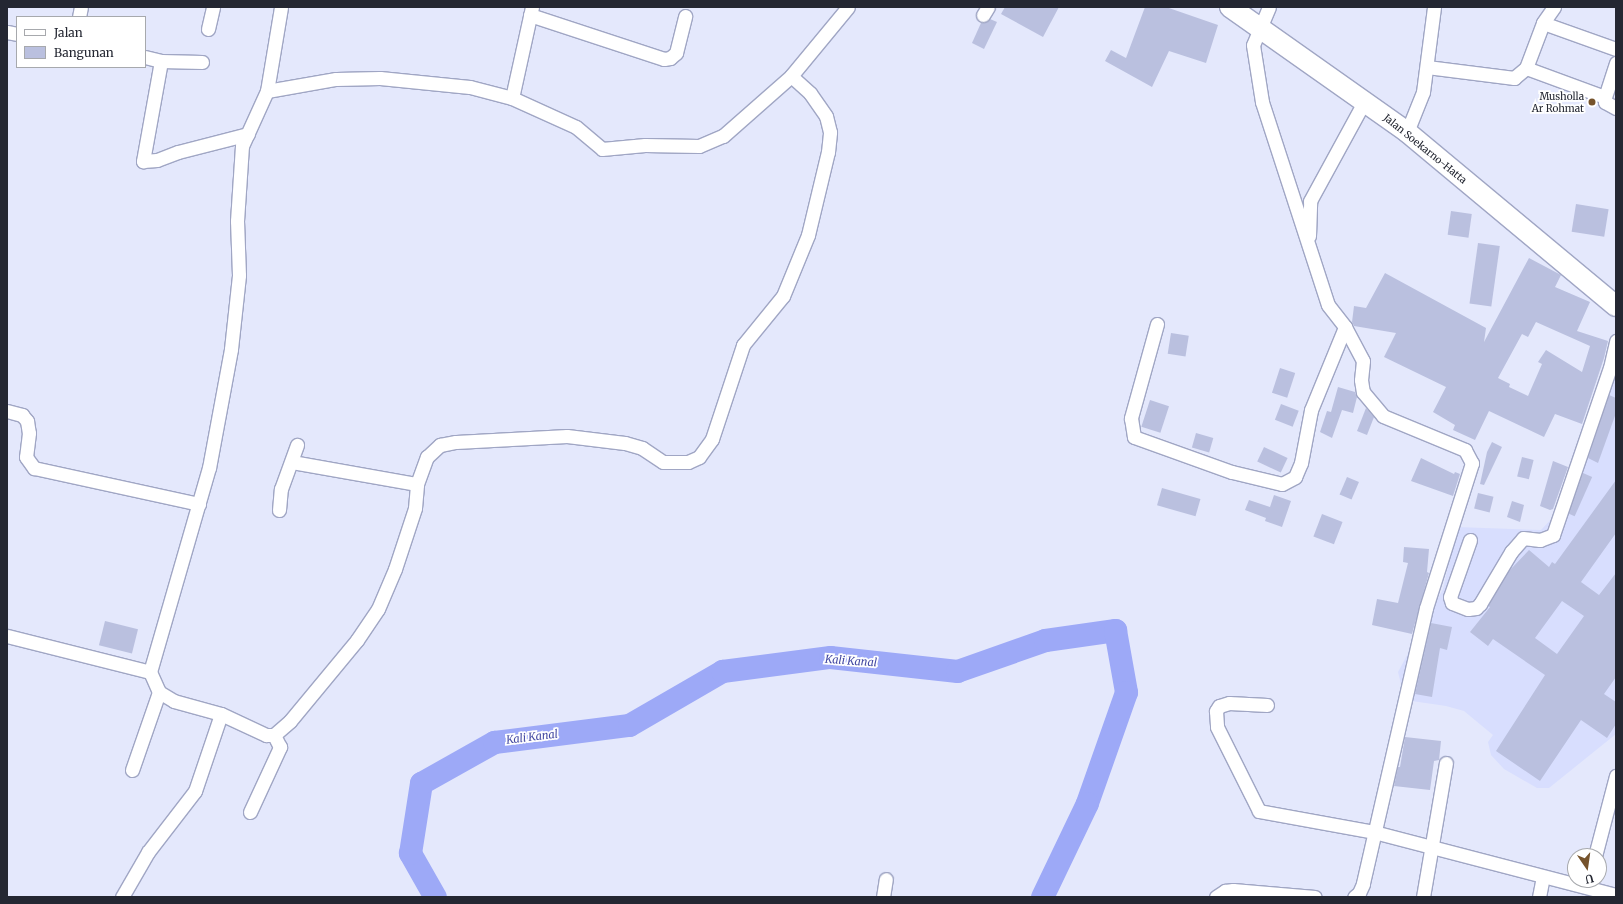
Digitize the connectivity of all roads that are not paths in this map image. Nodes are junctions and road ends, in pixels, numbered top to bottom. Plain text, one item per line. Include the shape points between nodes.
1 (213, 7) edge
2 (281, 7) edge
3 (848, 7) edge
4 (1230, 7) edge
5 (1269, 7) edge
6 (1434, 7) edge
7 (1554, 7) edge
8 (531, 11) edge
9 (685, 16) dead end
10 (1543, 23) junction
11 (1260, 28) junction
12 (208, 29) dead end
13 (1616, 49) edge
14 (146, 57) edge
15 (161, 61) junction
16 (202, 62) dead end
17 (1616, 63) edge
18 (1427, 67) junction
19 (1526, 68) junction
20 (791, 76) junction
21 (267, 91) junction
22 (1605, 96) junction
23 (512, 98) junction
24 (1364, 102) junction
25 (1616, 108) edge
26 (1407, 132) junction
27 (248, 134) junction
28 (1309, 249) junction
29 (1616, 306) edge
30 (1158, 324) dead end
31 (1345, 327) junction
32 (1616, 341) edge
33 (1613, 370) edge
34 (7, 411) edge
35 (297, 445) dead end
36 (292, 462) junction
37 (417, 484) junction
38 (199, 504) junction
39 (278, 510) dead end
40 (1470, 540) dead end
41 (7, 636) edge
42 (150, 672) junction
43 (158, 692) junction
44 (1267, 705) dead end
45 (221, 714) junction
46 (274, 735) junction
47 (1446, 763) dead end
48 (132, 770) dead end
49 (1616, 776) edge
50 (250, 812) dead end
51 (1374, 832) junction
52 (1432, 848) junction
53 (1597, 848) edge
54 (1544, 876) junction
55 (886, 879) dead end
56 (1567, 880) edge
57 (1597, 888) edge
58 (1616, 896) edge
59 (122, 897) edge
60 (883, 897) edge
61 (1216, 897) edge
62 (1315, 897) edge
63 (1354, 897) edge
64 (1423, 897) edge
65 (1539, 897) edge

1 - 12 street
2 - 21 street
3 - 20 street
4 - 11 highway, Jalan Soekarno-Hatta
5 - 11 street
6 - 18 street
7 - 10 street
8 - 9 street via 664,59 676,53
8 - 23 street
10 - 13 street
10 - 19 street
11 - 24 highway, Jalan Soekarno-Hatta
11 - 28 street via 1253,45 1262,102
14 - 15 street
15 - 16 street
15 - 27 street via 142,161 157,160
17 - 22 street
18 - 19 street via 1514,78
18 - 26 street via 1423,92
19 - 22 street
20 - 23 street via 723,136 699,146 602,149 576,127
20 - 37 street via 810,93 826,116 830,132 828,152 808,236 784,296 743,345 712,439 699,457 688,462 663,462 642,448 625,443 567,436 456,442 432,450
21 - 23 street via 336,79 380,78 470,87
21 - 27 street
22 - 25 street via 1605,102
24 - 26 highway, Jalan Soekarno-Hatta
24 - 28 street via 1310,201
26 - 29 highway, Jalan Soekarno-Hatta via 1591,288
27 - 38 street via 242,146 237,221 239,275 231,349 209,468
28 - 31 street via 1328,305
30 - 31 street via 1131,418 1134,437 1232,472 1282,484 1295,477 1301,463 1311,410
31 - 51 street via 1363,361 1363,392 1383,416 1465,450 1472,463 1426,608
32 - 33 street
33 - 40 street via 1553,535 1540,540 1523,538 1511,552 1480,604 1476,608 1468,609 1452,603 1450,596
34 - 38 street via 22,415 27,421 29,433 26,457 34,468
35 - 36 street
36 - 37 street
36 - 39 street via 281,489
37 - 46 street via 415,508 378,609 357,640 290,721
38 - 42 street
41 - 42 street
42 - 43 street
43 - 45 street via 174,701
43 - 48 street
44 - 51 street via 1229,703 1219,706 1216,711 1218,728 1259,811
45 - 46 street via 266,735
45 - 59 street via 195,791 156,840
46 - 50 street via 280,747
47 - 52 street
49 - 53 street
51 - 52 street
51 - 63 street via 1363,884
52 - 54 street
52 - 64 street
54 - 56 street
54 - 65 street
55 - 60 street
57 - 58 street
61 - 62 street via 1225,891 1233,890

